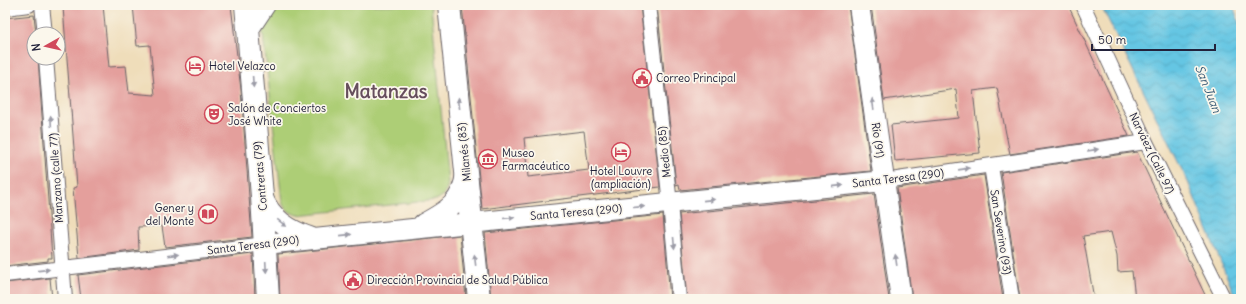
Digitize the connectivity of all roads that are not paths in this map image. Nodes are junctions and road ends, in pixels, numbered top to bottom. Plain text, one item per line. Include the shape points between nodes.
1 (29, 5) edge
2 (42, 5) edge
3 (246, 5) edge
4 (265, 5) edge
5 (449, 5) edge
6 (648, 5) edge
7 (859, 5) edge
8 (1083, 5) edge
9 (5, 8) edge
10 (44, 26) edge
11 (249, 29) junction
12 (47, 66) edge
13 (1146, 142) junction
14 (991, 166) junction
15 (466, 172) junction
16 (884, 181) junction
17 (262, 196) junction
18 (670, 204) junction
19 (470, 222) junction
20 (418, 227) junction
21 (313, 238) junction
22 (265, 244) junction
23 (62, 268) junction
24 (5, 274) edge
25 (65, 299) edge
26 (268, 299) edge
27 (480, 299) edge
28 (679, 299) edge
29 (901, 299) edge
30 (1012, 299) edge
31 (1224, 299) edge

1 - 9 street
2 - 10 street
3 - 11 main road, Contreras (79)
4 - 11 street
15 -> 5 main road, Milanés (83)
6 - 18 street, Medio (85)
16 -> 7 street, Río (91)
8 - 13 street, Narváez (Calle 97)
11 -> 17 main road, Contreras (79)
23 -> 12 street, Manzano (calle 77)
14 -> 13 street, Santa Teresa (290)
13 - 31 street, Narváez (Calle 97)
16 -> 14 street, Santa Teresa (290)
14 - 30 street, San Severino (93)
15 - 19 main road, Milanés (83)
15 - 20 street via 461,194 455,202
18 -> 16 street, Santa Teresa (290)
29 -> 16 street, Río (91)
17 -> 21 street via 270,212 278,220 289,228
17 - 22 main road, Contreras (79)
19 -> 18 street, Santa Teresa (290)
18 -> 28 street, Medio (85)
19 - 20 street, Santa Teresa (290)
27 -> 19 main road, Milanés (83)
21 -> 20 street, Santa Teresa (290)
21 - 22 street, Santa Teresa (290)
23 -> 22 street, Santa Teresa (290)
22 -> 26 main road, Contreras (79)
24 -> 23 street, Santa Teresa (290)
23 - 25 street, Manzano (calle 77)

